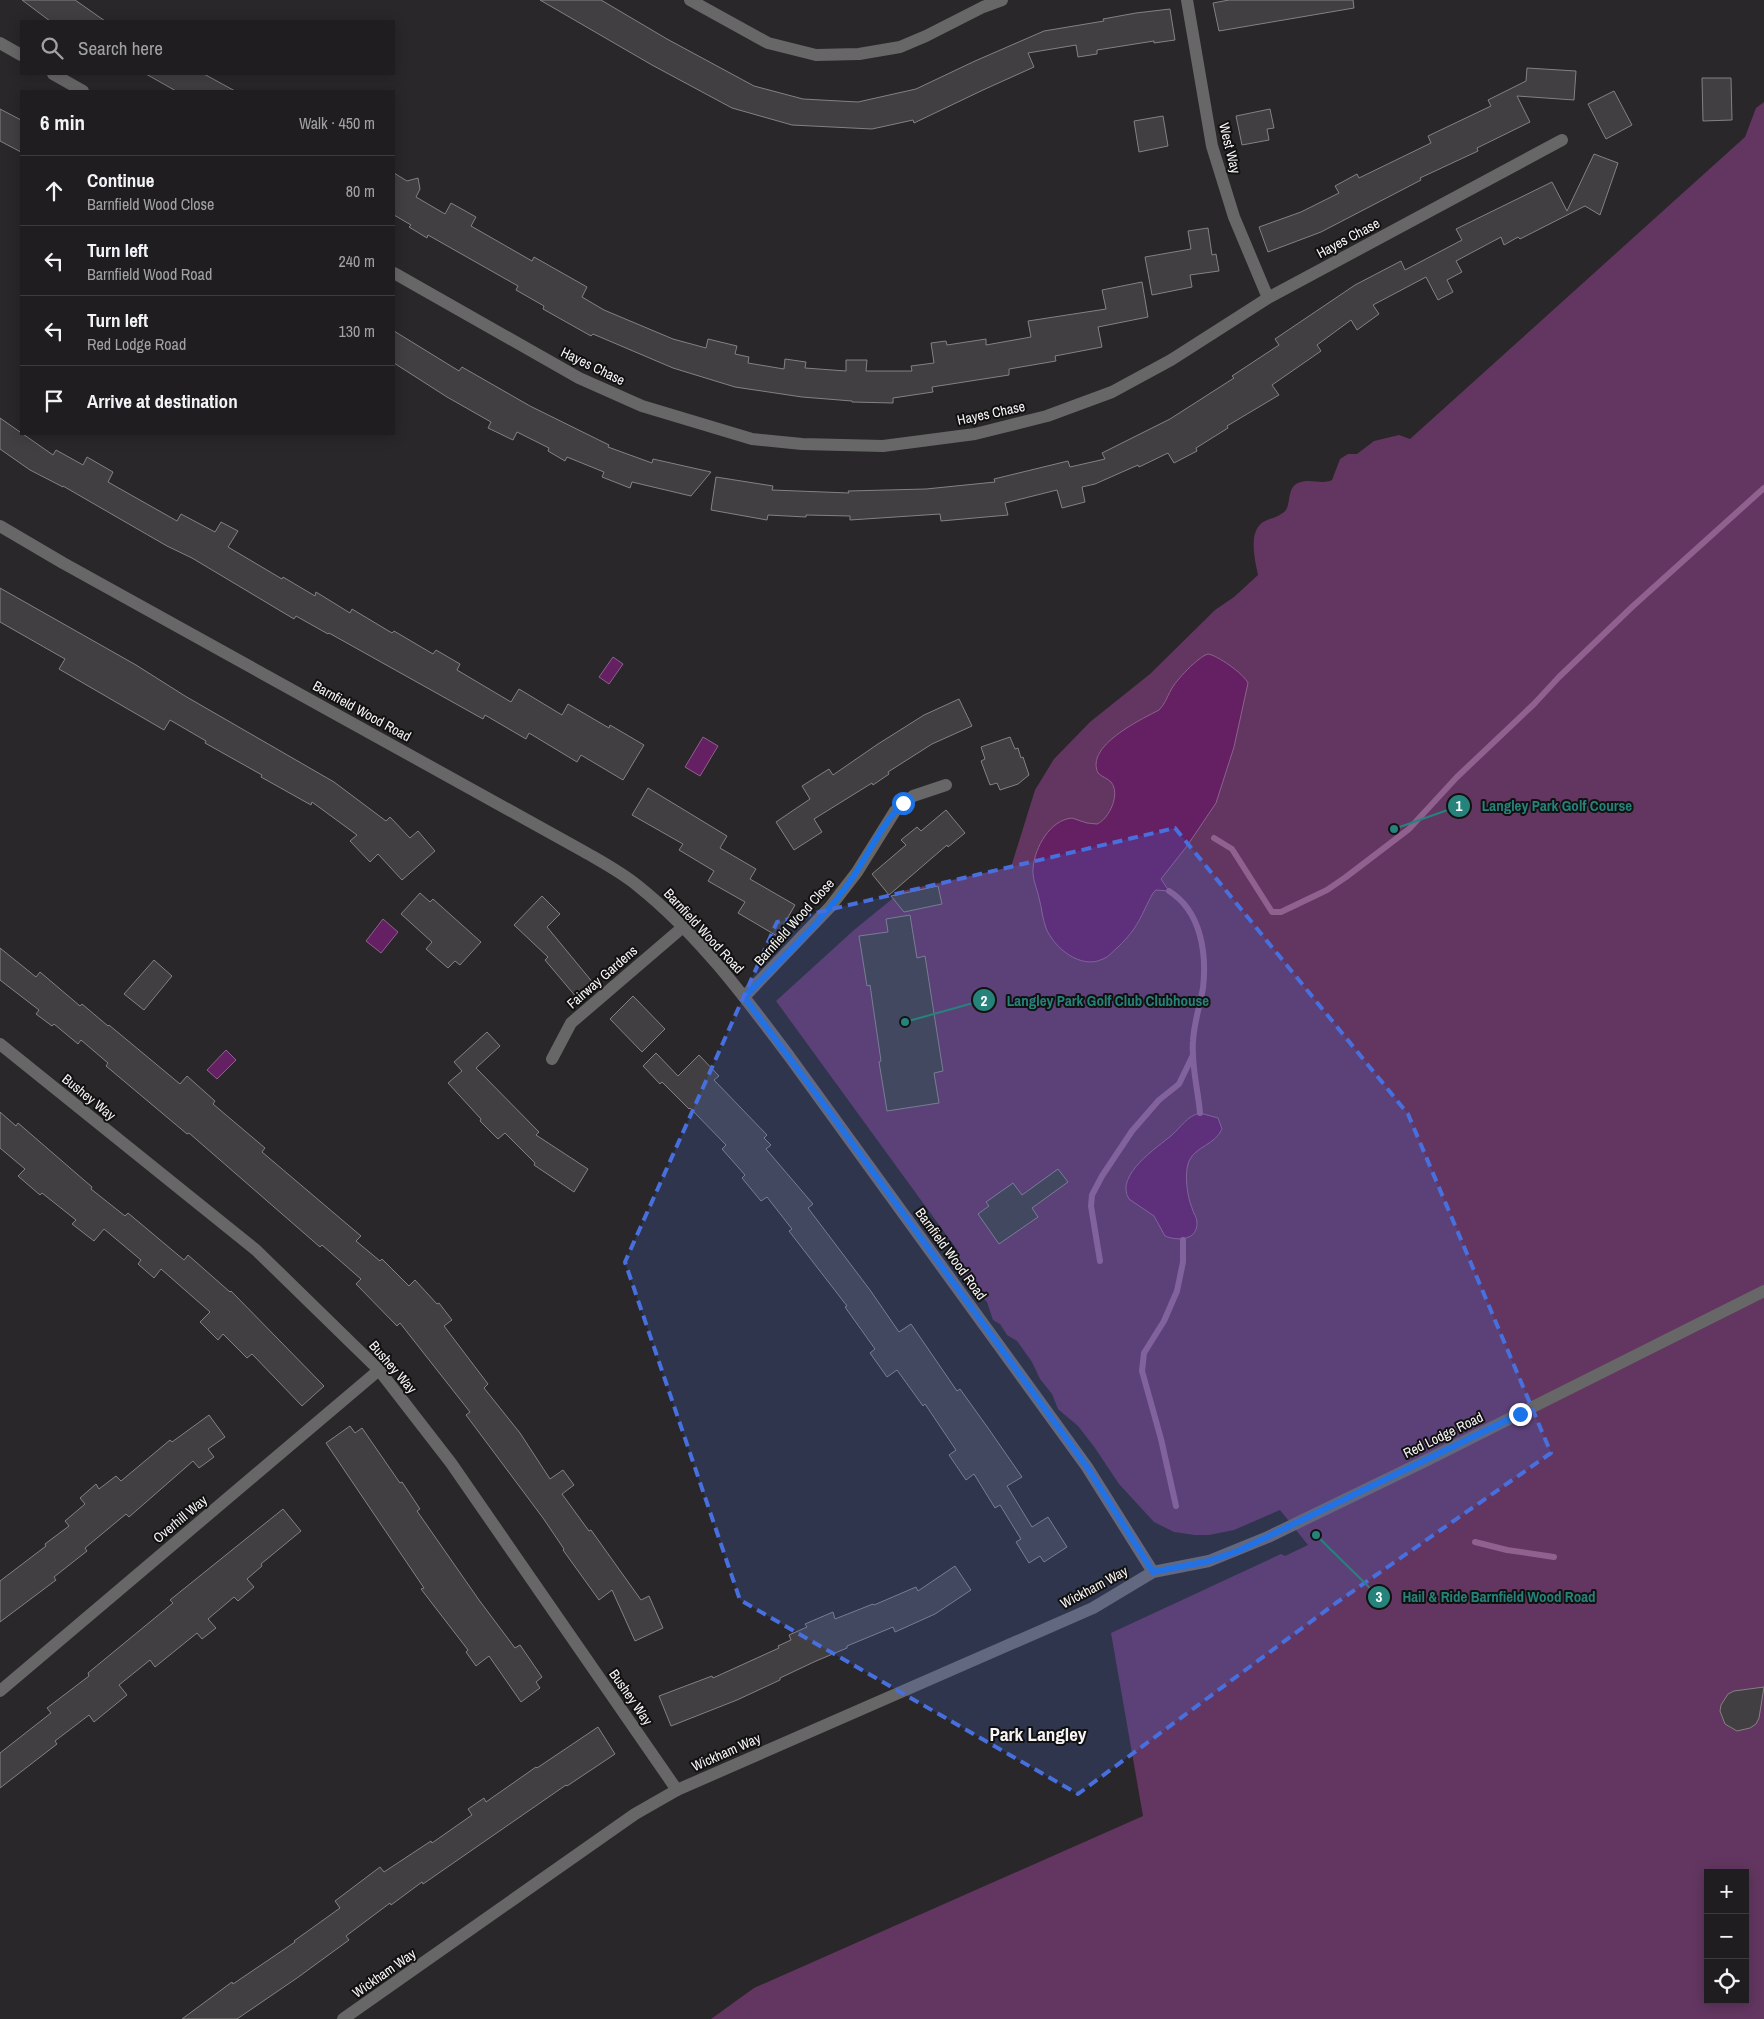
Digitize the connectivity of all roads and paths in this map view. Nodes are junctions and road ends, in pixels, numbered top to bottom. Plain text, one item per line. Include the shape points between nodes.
1 (690, 0) edge
2 (1002, 0) edge
3 (1187, 0) edge
4 (0, 43) edge
5 (20, 54) edge
6 (55, 75) edge
7 (80, 90) edge
8 (1562, 140) dead end
9 (395, 274) edge
10 (1268, 298) junction
11 (0, 526) edge
12 (946, 785) dead end
13 (683, 927) junction
14 (744, 997) junction
15 (0, 1044) edge
16 (552, 1059) dead end
17 (1764, 1291) edge
18 (380, 1370) junction
19 (1153, 1572) junction
20 (0, 1691) edge
21 (677, 1790) junction
22 (343, 2019) edge

1 - 2 street via 768,43 816,55 859,54 900,47
3 - 10 street, West Way via 1212,146 1234,217
4 - 5 street
6 - 7 street
8 - 10 street, Hayes Chase
9 - 10 street, Hayes Chase via 579,378 642,406 752,439 882,446 975,434 1047,416 1112,392 1171,360
11 - 13 street, Barnfield Wood Road via 611,867 637,885
12 - 14 street, Barnfield Wood Close via 913,796 895,811 830,908
13 - 14 street, Barnfield Wood Road
13 - 16 street, Fairway Gardens via 571,1023
14 - 19 street, Barnfield Wood Road via 1087,1467
15 - 18 street, Bushey Way via 256,1250
17 - 19 street, Red Lodge Road via 1268,1537 1209,1561
18 - 20 street, Overhill Way
18 - 21 street, Bushey Way via 451,1463
19 - 21 street, Wickham Way via 1093,1608
21 - 22 street, Wickham Way via 636,1814

